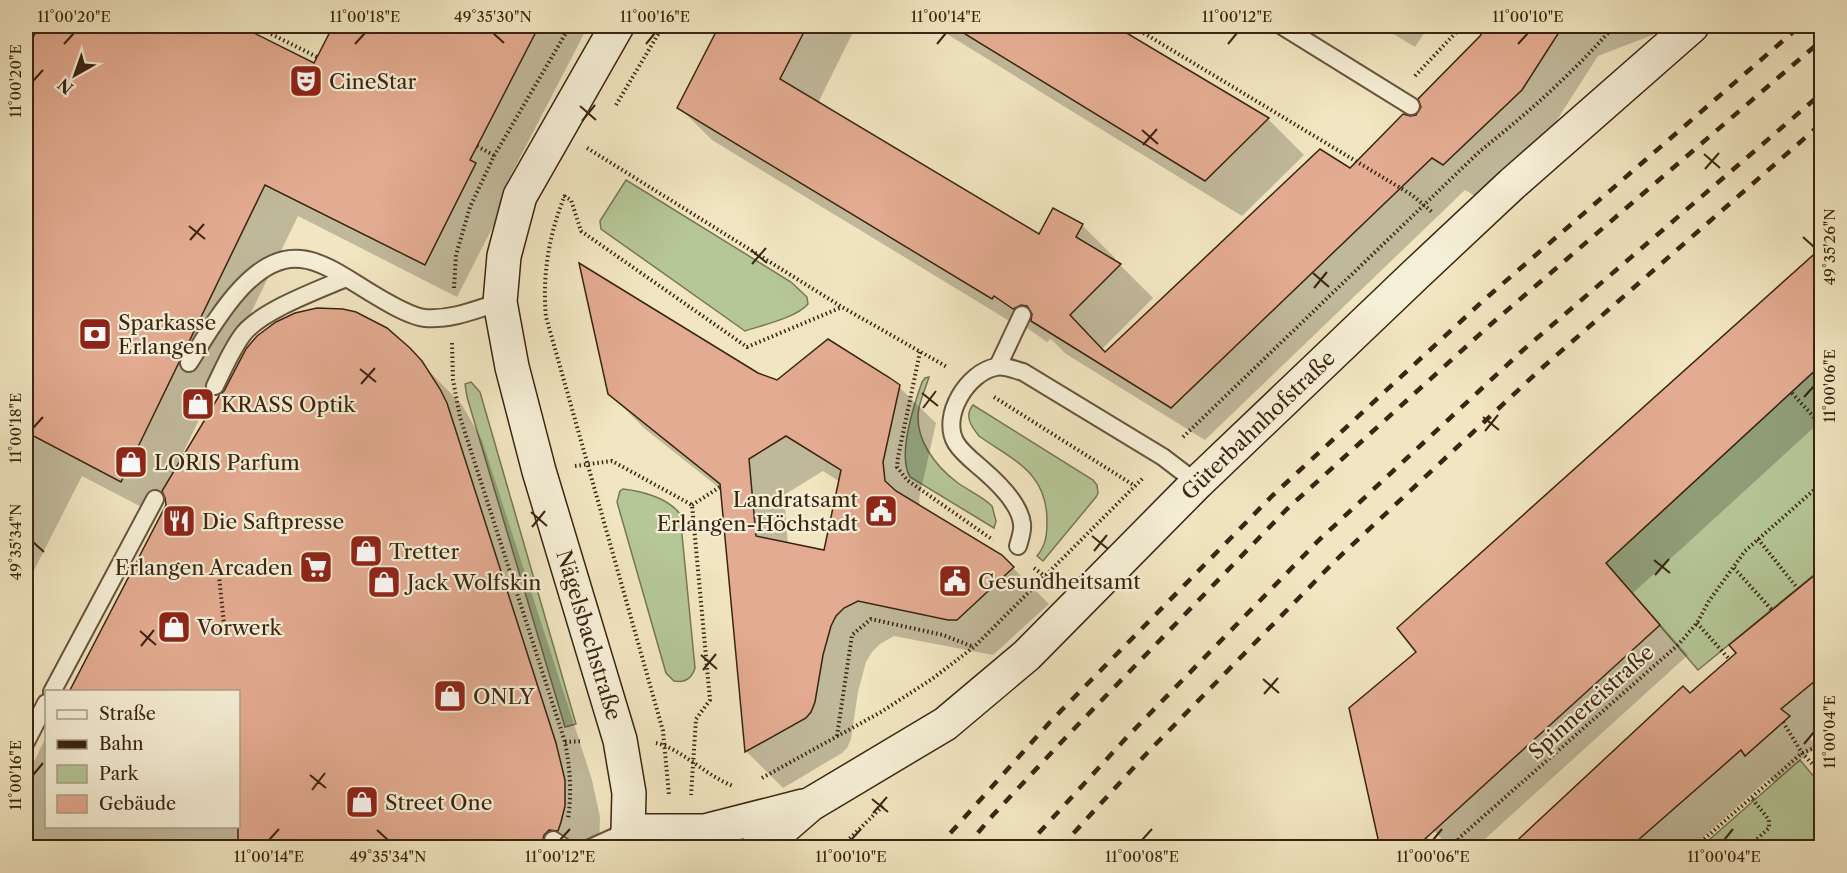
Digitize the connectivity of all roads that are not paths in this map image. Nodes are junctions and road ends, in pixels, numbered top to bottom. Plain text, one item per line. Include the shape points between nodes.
1 (618, 26) edge
2 (1282, 26) edge
3 (1692, 26) edge
4 (1411, 106) dead end
5 (346, 278) junction
6 (500, 302) junction
7 (1022, 315) dead end
8 (189, 363) dead end
9 (998, 366) junction
10 (215, 386) dead end
11 (1197, 483) junction
12 (154, 499) dead end
13 (1018, 546) dead end
14 (53, 690) edge
15 (45, 705) edge
16 (26, 742) edge
17 (811, 804) junction
18 (626, 839) edge
19 (590, 848) edge
20 (757, 848) edge

1 - 6 street, Nägelsbachstraße via 520,196 504,256
2 - 4 lane
3 - 11 street, Güterbahnhofstraße via 1512,184
5 - 6 lane via 422,318 451,317
5 - 8 lane via 303,259 284,258 262,269 237,292
5 - 10 lane via 296,300 246,331
6 - 18 street, Nägelsbachstraße via 539,471 620,740 629,793
7 - 9 lane
9 - 11 lane via 1023,372 1163,457
9 - 13 lane via 983,371 970,382 952,412 951,424 955,442 1012,501 1022,523
11 - 17 street, Güterbahnhofstraße via 1027,655 974,702 945,724
12 - 14 lane
15 - 16 lane
17 - 18 street, Güterbahnhofstraße via 705,831
17 - 20 street, Güterbahnhofstraße
18 - 19 lane

